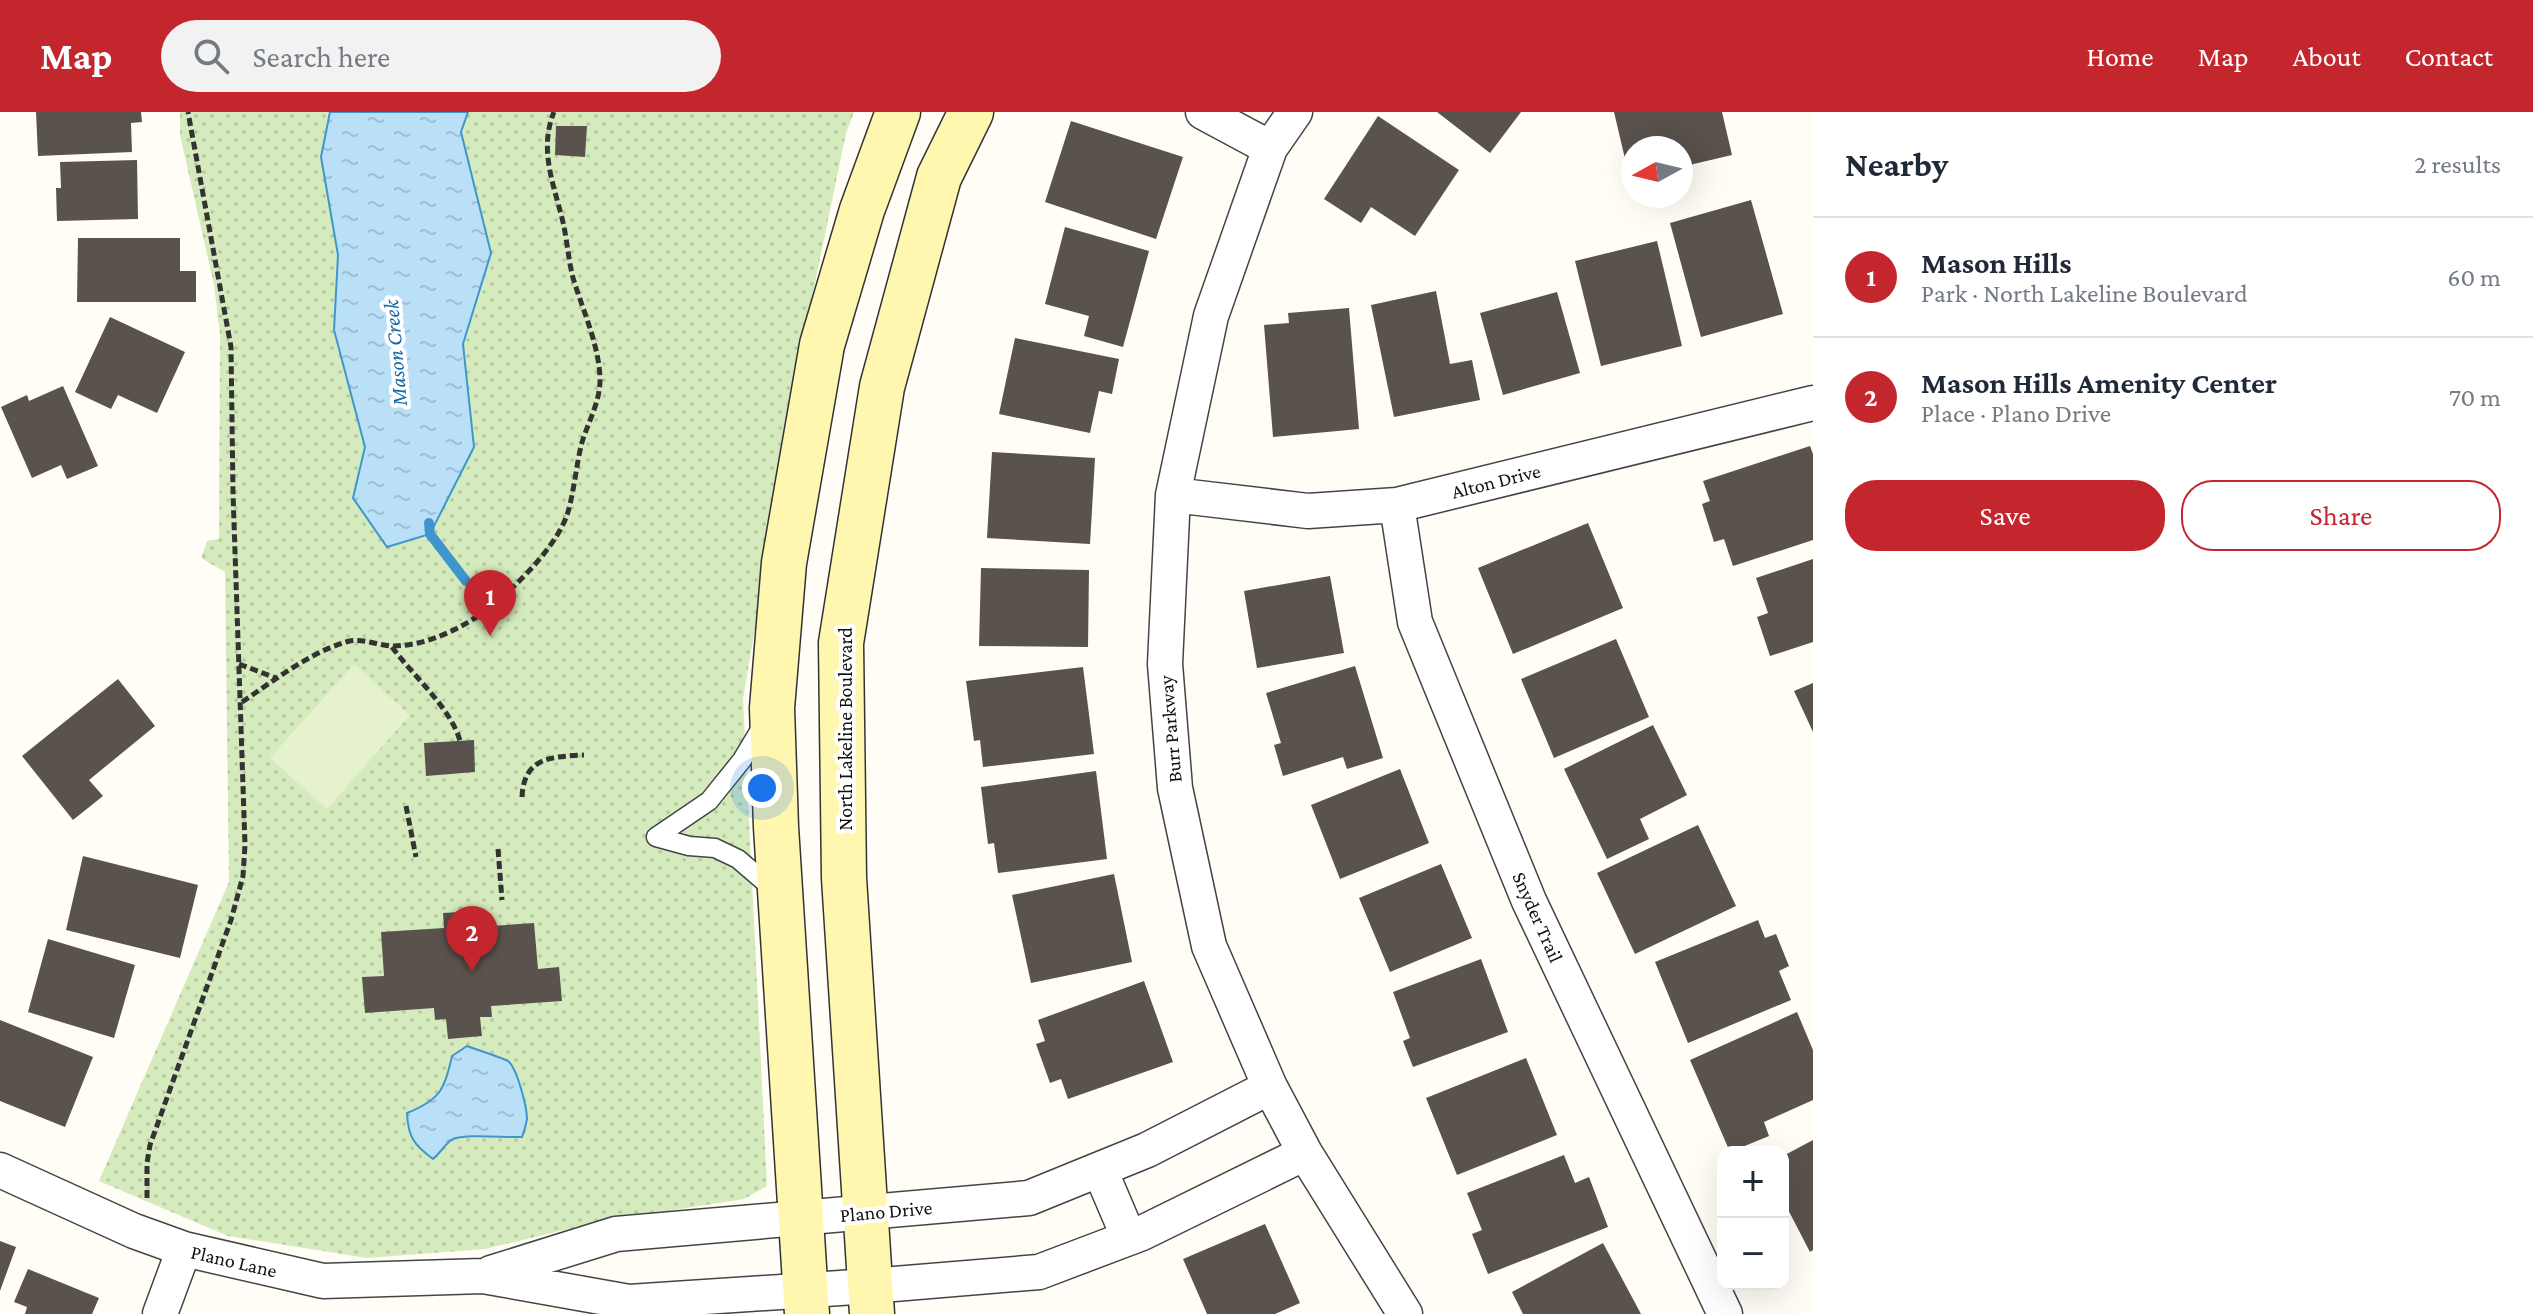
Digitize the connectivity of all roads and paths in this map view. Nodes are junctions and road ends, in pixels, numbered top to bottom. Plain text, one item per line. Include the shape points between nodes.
1 (188, 112) edge
2 (554, 112) edge
3 (898, 112) edge
4 (971, 112) edge
5 (1203, 112) edge
6 (1295, 112) edge
7 (1270, 148) junction
8 (1813, 403) edge
9 (1173, 495) junction
10 (1397, 505) junction
11 (391, 646) junction
12 (239, 664) junction
13 (277, 678) junction
14 (241, 703) junction
15 (772, 708) junction
16 (460, 741) dead end
17 (584, 755) dead end
18 (522, 797) dead end
19 (406, 806) dead end
20 (498, 849) dead end
21 (416, 857) dead end
22 (780, 895) junction
23 (502, 900) dead end
24 (1270, 1087) junction
25 (1305, 1153) junction
26 (0, 1170) edge
27 (1100, 1170) junction
28 (147, 1198) dead end
29 (864, 1213) junction
30 (799, 1218) junction
31 (1129, 1238) junction
32 (184, 1249) junction
33 (483, 1276) junction
34 (871, 1300) edge
35 (806, 1301) edge
36 (160, 1314) edge
37 (1405, 1314) edge
38 (1725, 1314) edge

1 - 12 path via 231,347
2 - 11 path via 547,150 550,180 600,378 568,514 527,573 491,606 423,643
3 - 15 main road via 822,345 784,563
4 - 29 main road, North Lakeline Boulevard via 939,177 882,387 841,643 844,878
5 - 7 street
6 - 7 street, Burr Parkway
7 - 9 street, Burr Parkway via 1211,316
8 - 10 street, Alton Drive
9 - 10 street, Alton Drive via 1308,511
9 - 24 street, Burr Parkway via 1165,664 1175,788 1209,946
10 - 38 street, Snyder Trail via 1415,622 1529,901
11 - 13 path via 349,641
11 - 16 path via 456,725
12 - 13 path
12 - 14 path
13 - 14 path
14 - 28 path via 243,876 150,1145
15 - 22 main road
15 - 22 lane via 742,760 709,801 656,837 715,848 738,859
17 - 18 path via 548,757 538,763 530,770
19 - 21 path
20 - 23 path
22 - 30 main road
24 - 25 street, Burr Parkway
24 - 27 street, Plano Drive
25 - 31 street
25 - 37 street, Burr Parkway
26 - 32 street, Plano Lane
27 - 29 street, Plano Drive via 1029,1198
27 - 31 street
29 - 30 street, Plano Drive
29 - 34 main road, North Lakeline Boulevard
30 - 33 street, Plano Drive via 616,1234
30 - 35 main road
31 - 34 street via 1039,1272
32 - 33 street, Plano Lane via 323,1281
32 - 36 street
33 - 35 street via 629,1302
34 - 35 street

